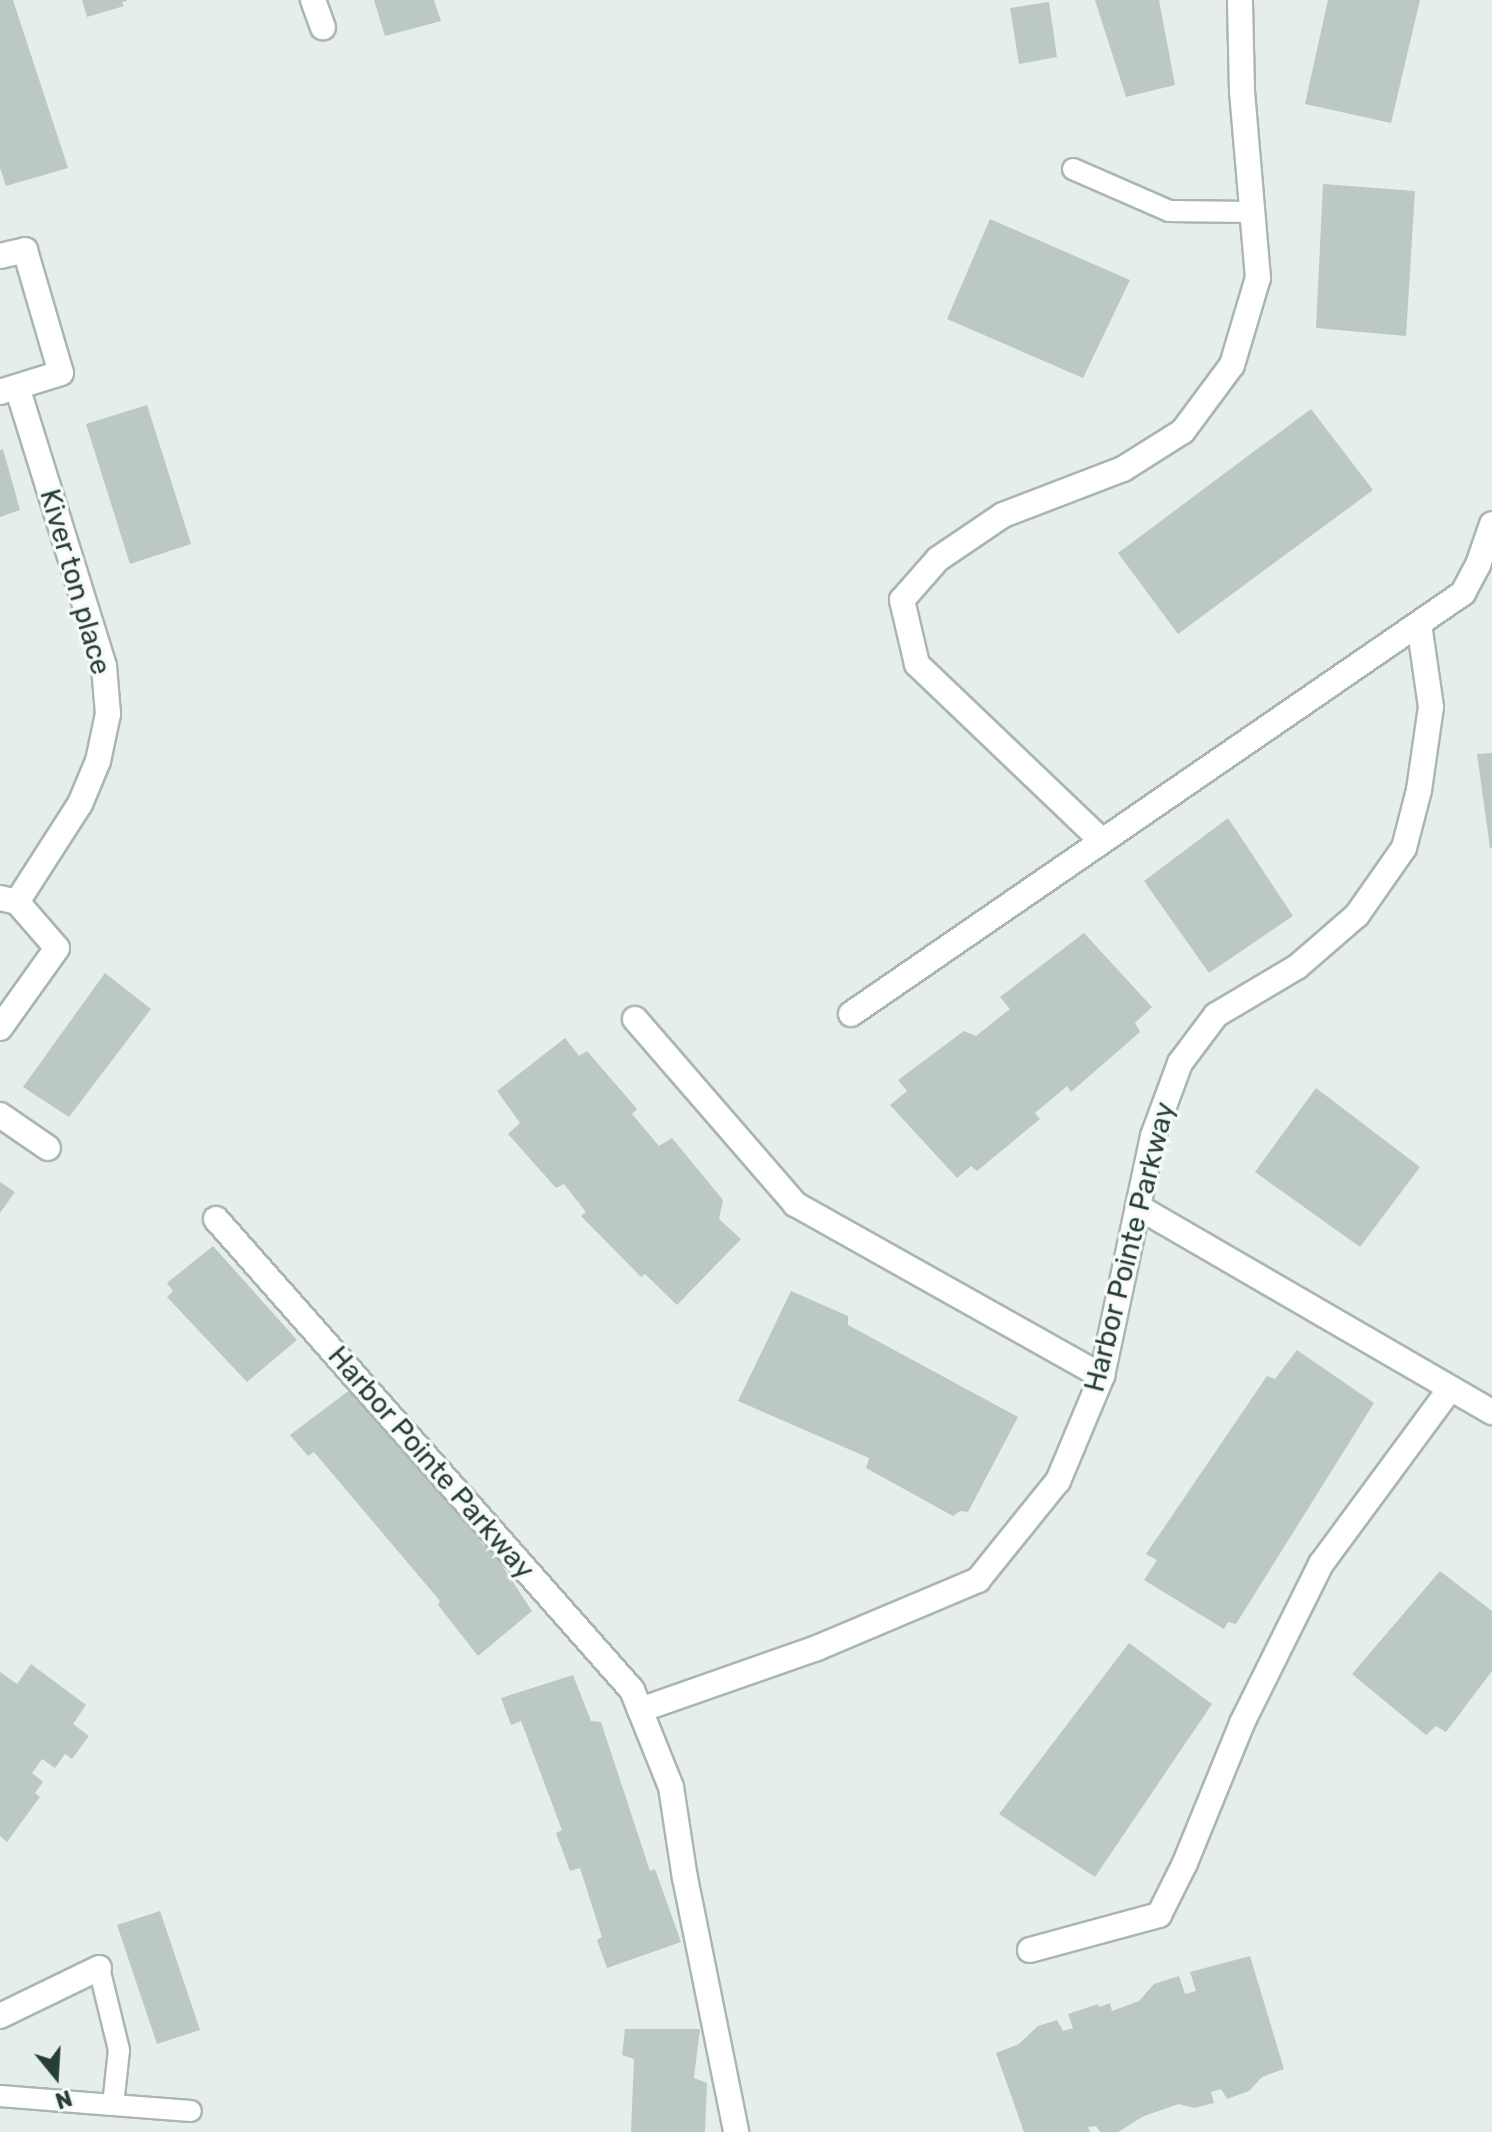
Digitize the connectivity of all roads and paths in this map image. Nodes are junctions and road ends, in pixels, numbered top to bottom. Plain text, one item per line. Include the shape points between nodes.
1 (313, 0) edge
2 (1240, 0) edge
3 (323, 27) dead end
4 (1073, 169) dead end
5 (1252, 212) junction
6 (0, 256) edge
7 (8, 390) edge
8 (1492, 524) edge
9 (1485, 573) edge
10 (1419, 624) junction
11 (1102, 841) junction
12 (9, 900) edge
13 (851, 1014) dead end
14 (635, 1019) dead end
15 (0, 1028) edge
16 (0, 1115) edge
17 (48, 1148) dead end
18 (1138, 1207) junction
19 (216, 1219) dead end
20 (1102, 1376) junction
21 (1450, 1389) junction
22 (1492, 1412) edge
23 (640, 1710) junction
24 (1030, 1950) dead end
25 (99, 1968) joint
26 (0, 2016) edge
27 (0, 2096) edge
28 (113, 2105) junction
29 (191, 2111) dead end
30 (736, 2132) edge

1 - 3 street
2 - 5 street
4 - 5 lane via 1169,211
5 - 11 street via 1258,278 1232,365 1183,431 1123,469 1003,515 938,559 902,600 917,664
6 - 7 street, Kiver ton place via 25,250 61,373
7 - 12 street, Kiver ton place via 104,666 108,714 98,761 80,804
8 - 9 street
9 - 10 street
10 - 11 street
10 - 18 street, Harbor Pointe Parkway via 1431,707 1404,848 1357,915 1297,967 1216,1015 1180,1063 1153,1136
11 - 13 street
12 - 15 street, Kiver ton place via 57,948
14 - 20 street via 795,1204
16 - 17 street
18 - 20 street, Harbor Pointe Parkway
18 - 21 street
19 - 23 street, Harbor Pointe Parkway via 632,1690
20 - 23 street, Harbor Pointe Parkway via 1058,1481 978,1580 817,1648
21 - 22 street
21 - 24 street via 1321,1564 1242,1723 1159,1915
23 - 30 street, Harbor Pointe Parkway via 671,1787
25 - 26 street
25 - 28 lane via 119,2050
27 - 28 lane
28 - 29 lane

